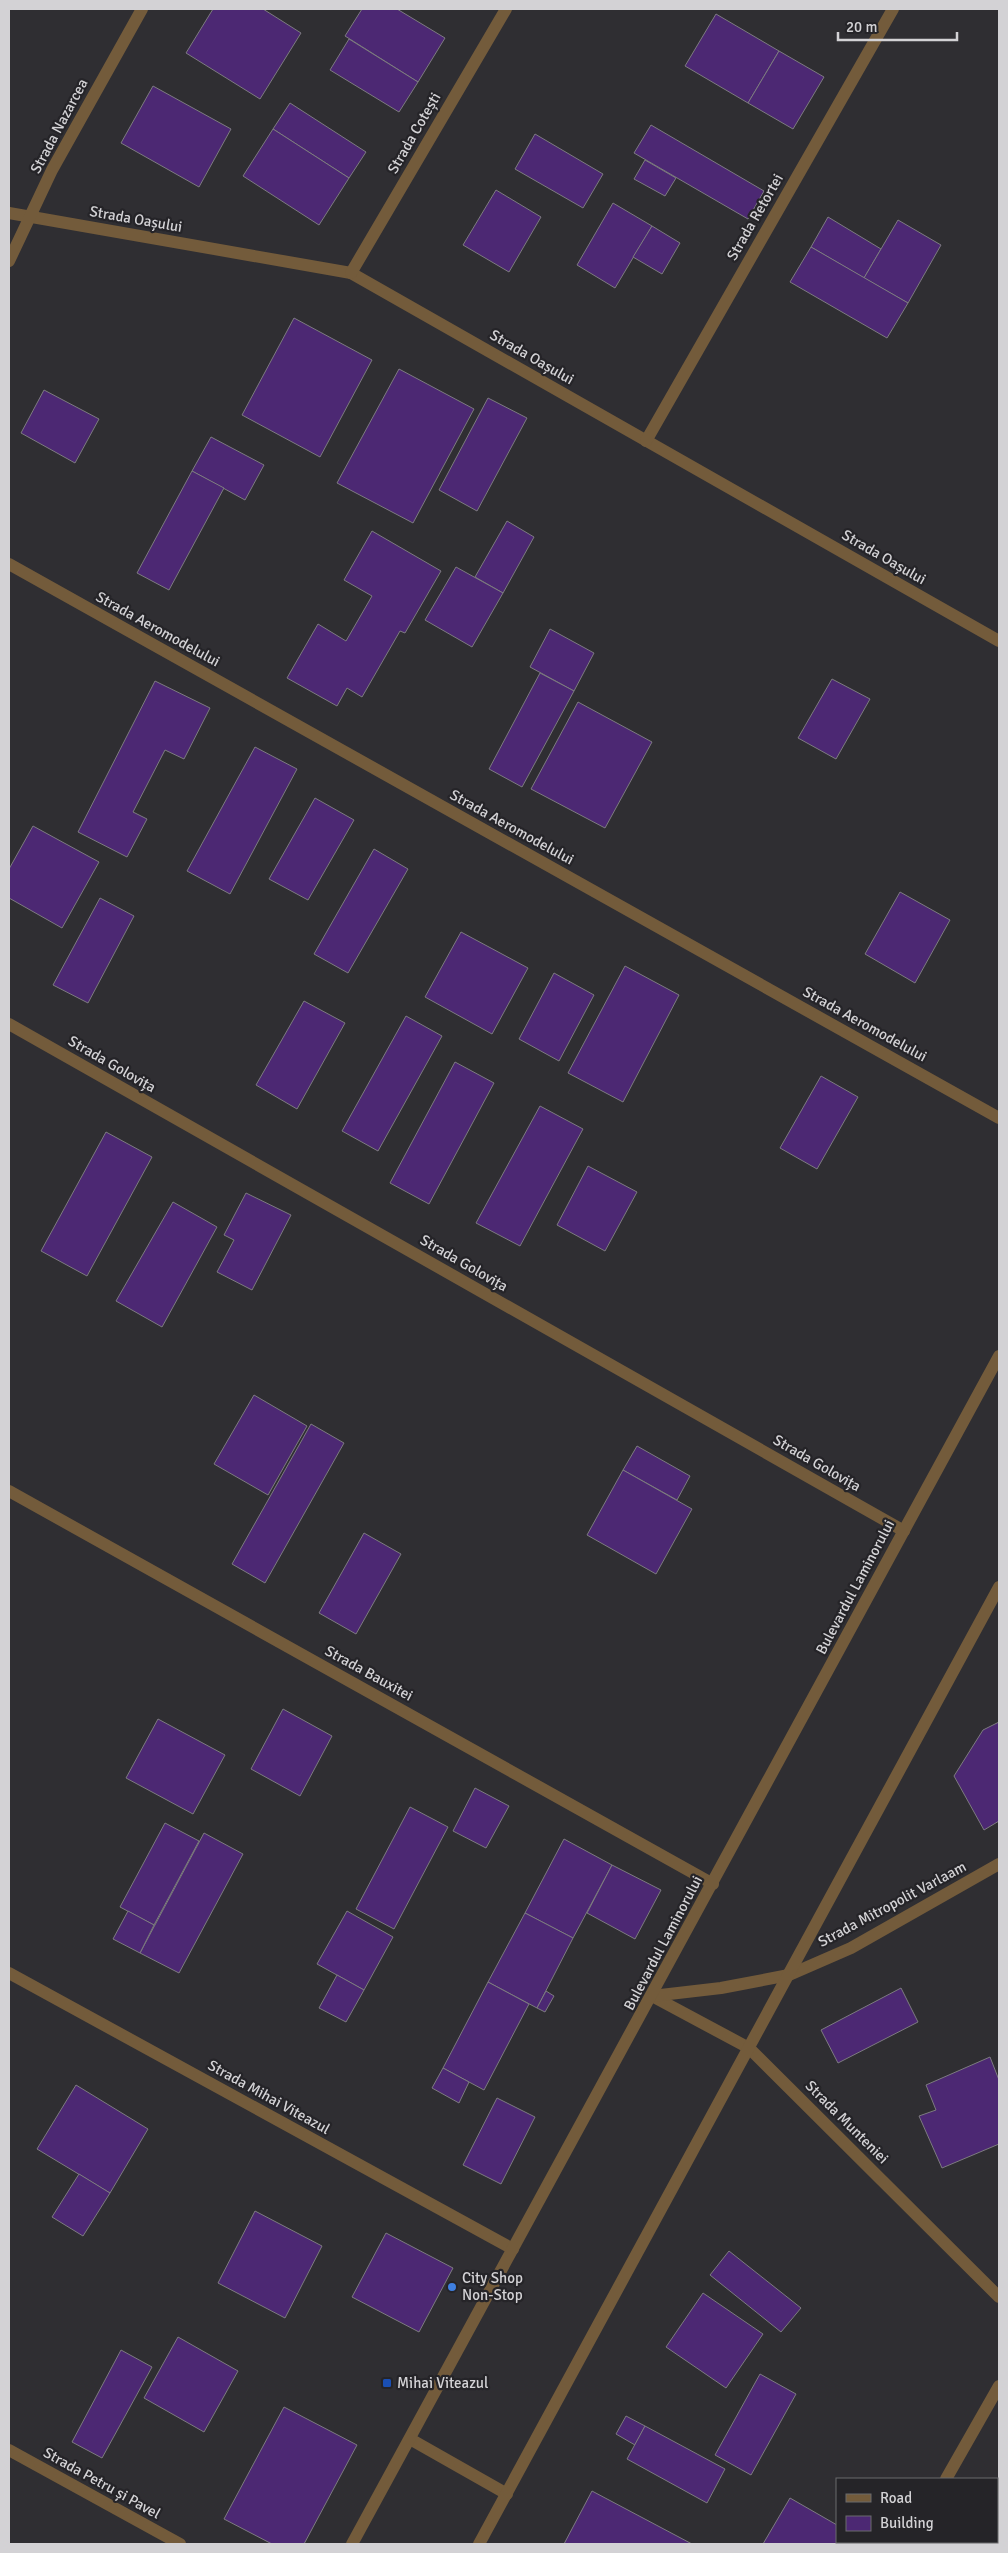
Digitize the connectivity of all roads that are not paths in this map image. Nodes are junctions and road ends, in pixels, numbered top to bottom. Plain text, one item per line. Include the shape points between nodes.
1 (142, 9) edge
2 (506, 9) edge
3 (893, 9) edge
4 (9, 214) edge
5 (31, 217) junction
6 (9, 261) edge
7 (351, 273) junction
8 (646, 441) junction
9 (9, 564) edge
10 (999, 641) edge
11 (9, 1024) edge
12 (999, 1118) edge
13 (999, 1356) edge
14 (9, 1491) edge
15 (904, 1531) junction
16 (999, 1587) edge
17 (999, 1864) edge
18 (713, 1884) junction
19 (9, 1973) edge
20 (789, 1974) junction
21 (652, 1996) junction
22 (749, 2048) junction
23 (514, 2249) junction
24 (999, 2297) edge
25 (999, 2386) edge
26 (410, 2439) junction
27 (9, 2450) edge
28 (947, 2478) edge
29 (507, 2494) junction
30 (180, 2544) edge
31 (352, 2544) edge
32 (479, 2544) edge

1 - 5 street, Strada Nazarcea via 52,170
2 - 7 street, Strada Cotești
3 - 8 street, Strada Retortei
4 - 5 street, Strada Oașului
5 - 6 street, Strada Nazarcea
5 - 7 street, Strada Oașului
7 - 8 street, Strada Oașului
8 - 10 street, Strada Oașului
9 - 12 street, Strada Aeromodelului
11 - 15 street, Strada Golovița
13 - 15 street, Bulevardul Laminorului
14 - 18 street, Strada Bauxitei
15 - 18 street, Bulevardul Laminorului
16 - 20 street
17 - 20 street, Strada Mitropolit Varlaam via 851,1948
18 - 21 street, Bulevardul Laminorului
19 - 23 street, Strada Mihai Viteazul
20 - 21 street, Strada Mitropolit Varlaam via 721,1988
20 - 22 street
21 - 22 street, Strada Munteniei
21 - 23 street, Bulevardul Laminorului
22 - 24 street, Strada Munteniei
22 - 29 street
23 - 26 street, Bulevardul Laminorului
25 - 28 street
26 - 29 street
26 - 31 street, Bulevardul Laminorului
27 - 30 street, Strada Petru și Pavel
29 - 32 street

